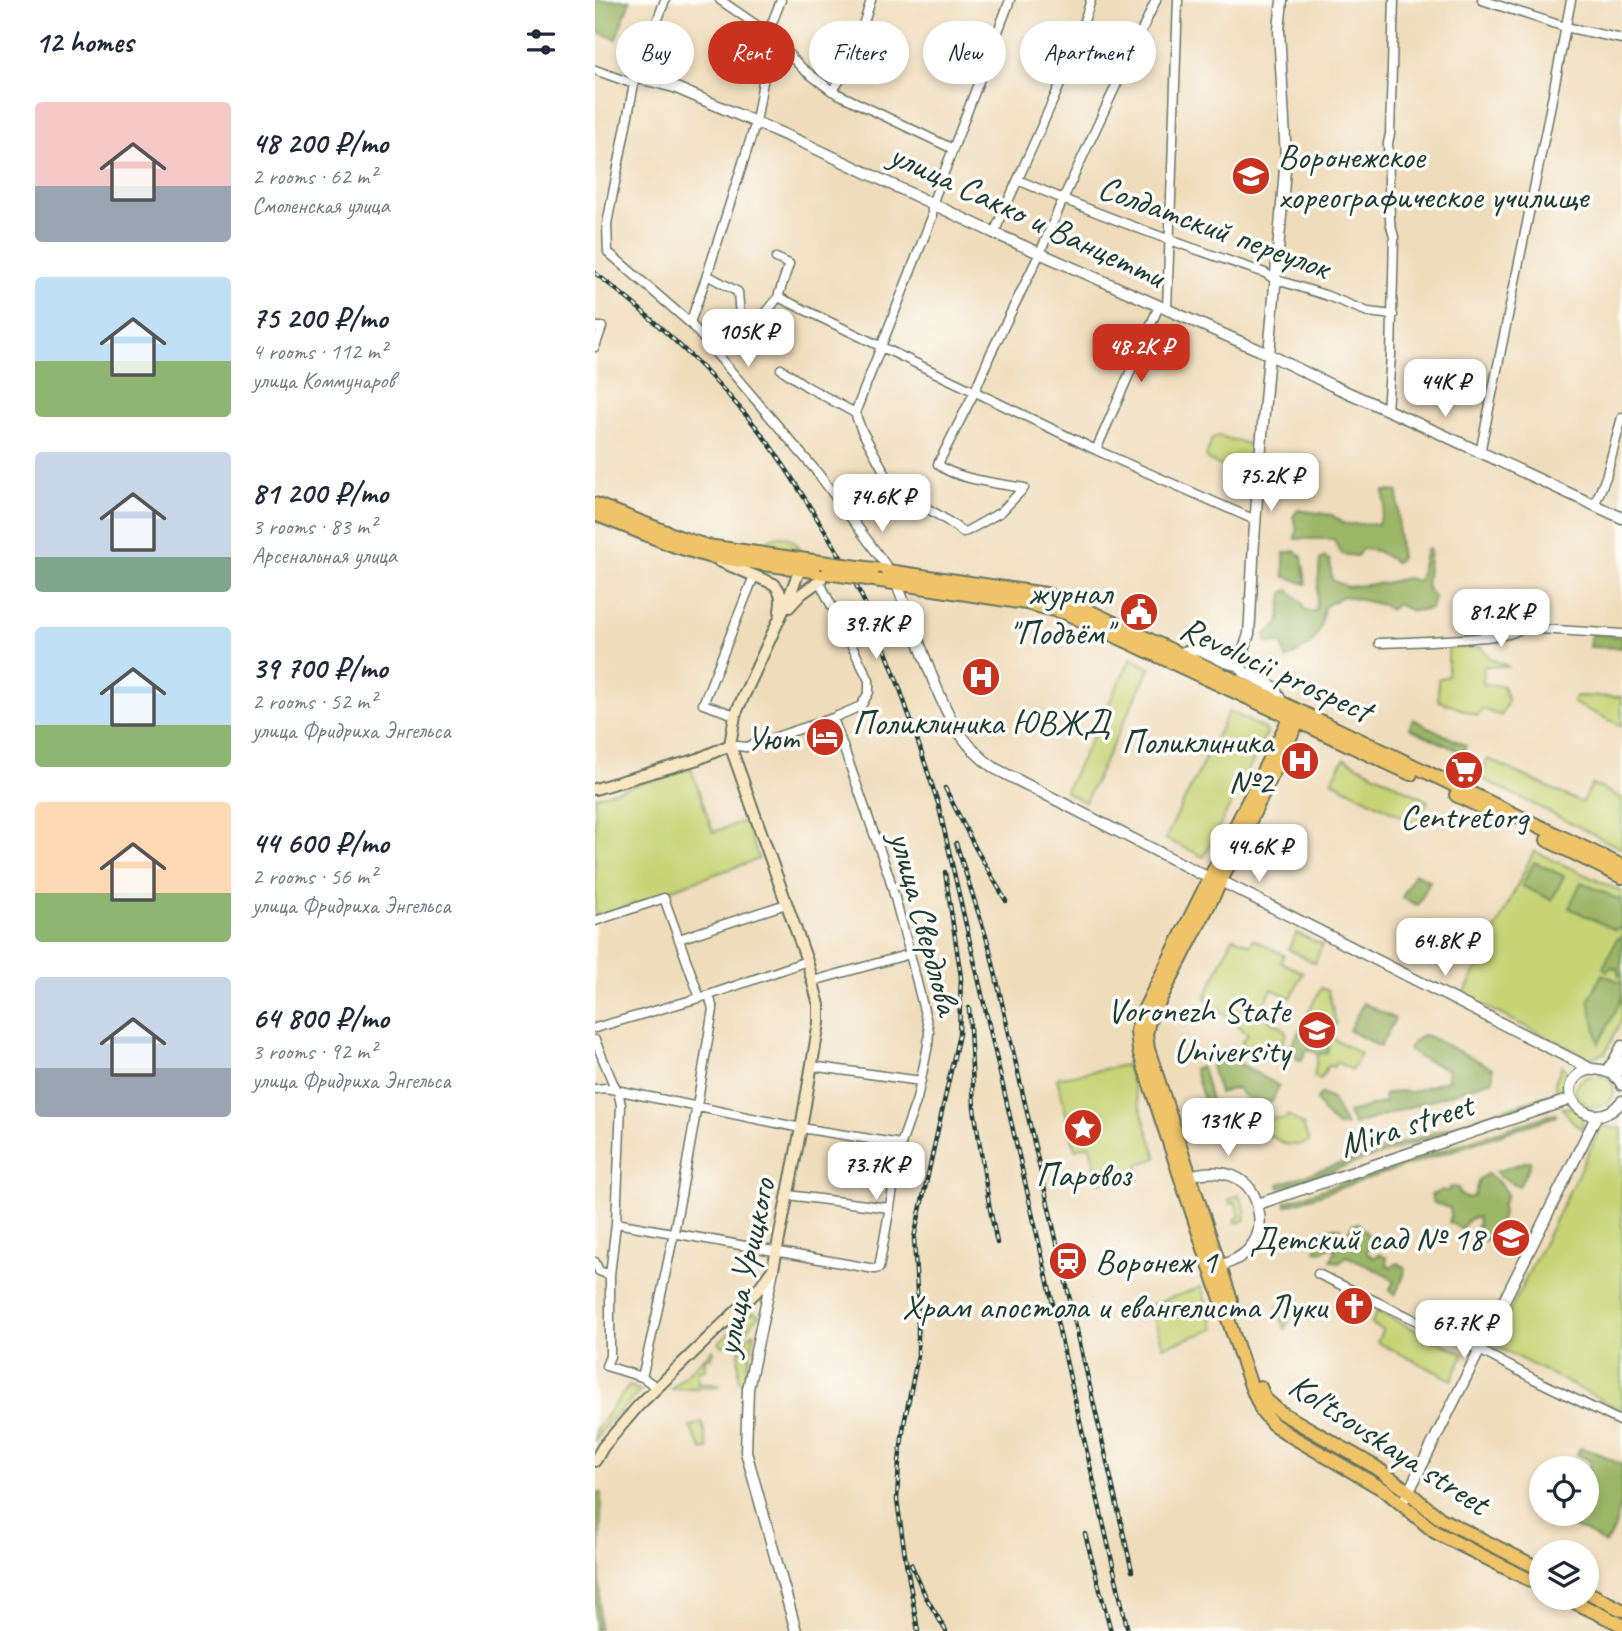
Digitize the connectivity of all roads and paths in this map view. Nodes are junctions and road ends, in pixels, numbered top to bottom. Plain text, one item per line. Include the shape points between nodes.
1 (665, 0) edge
2 (720, 0) edge
3 (781, 0) edge
4 (871, 0) edge
5 (1010, 0) edge
6 (1091, 0) edge
7 (1156, 0) edge
8 (1178, 0) edge
9 (1282, 0) edge
10 (1394, 0) edge
11 (1482, 0) edge
12 (1571, 0) edge
13 (657, 21) edge
14 (751, 21) edge
15 (773, 21) edge
16 (1565, 27) junction
17 (1622, 39) edge
18 (795, 61) edge
19 (595, 70) edge
20 (616, 78) edge
21 (634, 84) edge
22 (662, 84) edge
23 (763, 84) edge
24 (832, 91) junction
25 (756, 122) junction
26 (953, 149) junction
27 (1019, 180) junction
28 (1063, 199) junction
29 (932, 204) junction
30 (994, 233) junction
31 (1170, 241) junction
32 (1040, 253) junction
33 (776, 258) dead end
34 (707, 275) junction
35 (1274, 279) junction
36 (778, 297) junction
37 (1163, 308) junction
38 (1393, 315) junction
39 (690, 323) junction
40 (595, 327) edge
41 (595, 347) edge
42 (880, 347) junction
43 (1268, 354) junction
44 (781, 369) dead end
45 (974, 393) junction
46 (1387, 410) junction
47 (855, 413) junction
48 (1622, 416) edge
49 (1096, 450) junction
50 (1480, 453) junction
51 (882, 488) junction
52 (1594, 506) junction
53 (597, 512) edge
54 (849, 513) junction
55 (1622, 518) edge
56 (1255, 520) junction
57 (708, 556) junction
58 (802, 565) junction
59 (822, 572) junction
60 (891, 572) junction
61 (754, 576) junction
62 (897, 584) junction
63 (779, 620) junction
64 (1622, 634) edge
65 (1379, 643) dead end
66 (1178, 654) junction
67 (1239, 665) junction
68 (1293, 713) junction
69 (735, 715) junction
70 (833, 718) junction
71 (730, 745) junction
72 (595, 789) edge
73 (1622, 866) edge
74 (1622, 877) edge
75 (1216, 880) junction
76 (786, 904) junction
77 (595, 921) edge
78 (679, 939) junction
79 (910, 954) junction
80 (807, 961) junction
81 (813, 981) junction
82 (709, 995) junction
83 (700, 998) junction
84 (595, 1028) edge
85 (595, 1040) edge
86 (1622, 1046) edge
87 (1622, 1062) edge
88 (811, 1066) junction
89 (1593, 1070) junction
90 (1606, 1071) junction
91 (921, 1081) junction
92 (1619, 1081) edge
93 (595, 1089) edge
94 (618, 1091) junction
95 (1571, 1099) junction
96 (1622, 1101) edge
97 (697, 1107) junction
98 (1597, 1115) junction
99 (801, 1128) junction
100 (901, 1144) junction
101 (1186, 1177) junction
102 (788, 1195) junction
103 (1258, 1204) junction
104 (889, 1208) junction
105 (616, 1223) junction
106 (674, 1233) junction
107 (777, 1251) junction
108 (595, 1262) edge
109 (1215, 1268) junction
110 (773, 1269) junction
111 (1318, 1274) dead end
112 (610, 1275) junction
113 (1479, 1351) junction
114 (642, 1377) junction
115 (657, 1388) junction
116 (1622, 1422) edge
117 (595, 1461) edge
118 (1409, 1492) junction
119 (1403, 1504) junction
120 (1529, 1563) edge
121 (1529, 1580) edge
122 (1599, 1598) edge
123 (1621, 1608) edge
124 (1589, 1610) edge
125 (1619, 1626) edge
126 (796, 1631) edge

1 - 13 street
2 - 14 street
3 - 15 street
4 - 24 street
5 - 26 street
6 - 27 street via 1071,60
7 - 28 street
8 - 31 street
9 - 35 street via 1279,30 1286,158
10 - 38 street via 1388,143
11 - 16 street
12 - 16 street
16 - 17 street
16 - 50 street
18 - 24 street
19 - 20 street
21 - 39 street via 607,224 608,251
22 - 25 street, улица Сакко и Ванцетти
23 - 25 street
24 - 26 street
25 - 29 street, улица Сакко и Ванцетти
25 - 34 street
26 - 29 street
27 - 28 street, Солдатский переулок
27 - 30 street
28 - 31 street, Солдатский переулок
28 - 32 street
29 - 30 street, улица Сакко и Ванцетти
29 - 42 street via 932,217
30 - 32 street, улица Сакко и Ванцетти
31 - 35 street, Солдатский переулок
31 - 37 street
32 - 37 street, улица Сакко и Ванцетти
32 - 45 street
33 - 36 street via 789,264
34 - 36 street via 739,292 740,317 745,323 761,318
34 - 39 street
35 - 38 street, Солдатский переулок via 1368,312
35 - 43 street
36 - 42 street
37 - 43 street, улица Сакко и Ванцетти
37 - 49 street
38 - 46 street
39 - 54 street
40 - 41 street via 602,327
42 - 45 street
42 - 47 street
43 - 46 street, улица Сакко и Ванцетти
43 - 56 street
44 - 47 street
45 - 49 street
45 - 51 street via 938,464 958,474 1024,488 1000,512 963,532 942,516
46 - 50 street, улица Сакко и Ванцетти
47 - 51 street via 886,475
48 - 52 street
49 - 56 street
50 - 52 street, улица Сакко и Ванцетти
51 - 54 street
52 - 55 street, улица Сакко и Ванцетти
53 - 57 main road
53 - 58 main road via 707,546
54 - 60 street
56 - 67 street via 1250,619
57 - 58 main road
57 - 61 main road
58 - 59 main road
58 - 63 main road, улица Урицкого
59 - 60 main road, Revolucii prospect, bridge
59 - 62 main road, Revolucii prospect, bridge
59 - 63 main road
59 - 70 street via 869,680 862,706
60 - 66 main road, Revolucii prospect via 1046,594
61 - 63 main road via 779,591
61 - 69 street via 703,704
62 - 68 main road, Revolucii prospect via 1066,613
62 - 75 street via 945,709 975,752 996,769
63 - 69 main road, улица Урицкого
64 - 65 street via 1522,628 1499,635
66 - 67 street via 1198,650
66 - 68 main road, Revolucii prospect
67 - 68 street via 1273,687
68 - 73 main road, Revolucii prospect
68 - 74 main road, Revolucii prospect
68 - 75 main road, Kol'tsovskaya street
69 - 71 main road, улица Урицкого
70 - 71 street via 746,747
70 - 79 street, улица Свердлова via 889,876
71 - 72 main road
71 - 76 main road, улица Урицкого
75 - 89 street
75 - 101 main road, Kol'tsovskaya street via 1137,1031 1139,1051
76 - 78 street
76 - 80 main road, улица Урицкого
77 - 78 street via 664,898
78 - 83 street
79 - 81 street
79 - 91 street, улица Свердлова via 929,1031
80 - 81 main road, улица Урицкого
80 - 82 street
81 - 88 main road, улица Урицкого via 819,1023
82 - 83 street
82 - 97 street via 713,1009
83 - 84 street
85 - 94 street
86 - 90 street
87 - 92 street
88 - 91 street
88 - 99 main road, улица Урицкого
89 - 90 street
89 - 95 street via 1575,1078
90 - 92 street
91 - 100 street, улица Свердлова
93 - 94 street
94 - 97 street
94 - 105 street
95 - 98 street
95 - 103 street, Mira street
96 - 98 street via 1609,1113
97 - 99 street
97 - 106 street
98 - 113 street
99 - 100 street
99 - 102 main road, улица Урицкого
100 - 104 street, улица Свердлова
101 - 103 street via 1215,1172 1236,1177 1247,1184
101 - 109 main road, Kol'tsovskaya street
102 - 104 street
102 - 107 main road, улица Урицкого
103 - 109 street via 1260,1224 1254,1242 1247,1252
104 - 107 street, улица Свердлова via 879,1268
105 - 106 street
105 - 112 street
106 - 107 street
106 - 114 street
107 - 110 main road, улица Урицкого
108 - 112 street via 599,1271
109 - 118 main road, Kol'tsovskaya street via 1265,1399
109 - 119 main road, Kol'tsovskaya street via 1251,1386 1267,1418
110 - 115 main road via 757,1292
110 - 126 street, улица Урицкого via 748,1389 746,1444
111 - 113 street
112 - 114 street via 610,1356 606,1366
113 - 116 street
113 - 118 street
114 - 115 street
115 - 117 main road
118 - 119 street
118 - 120 main road, Kol'tsovskaya street via 1441,1519
119 - 121 main road, Kol'tsovskaya street via 1434,1532
122 - 123 main road
124 - 125 main road

